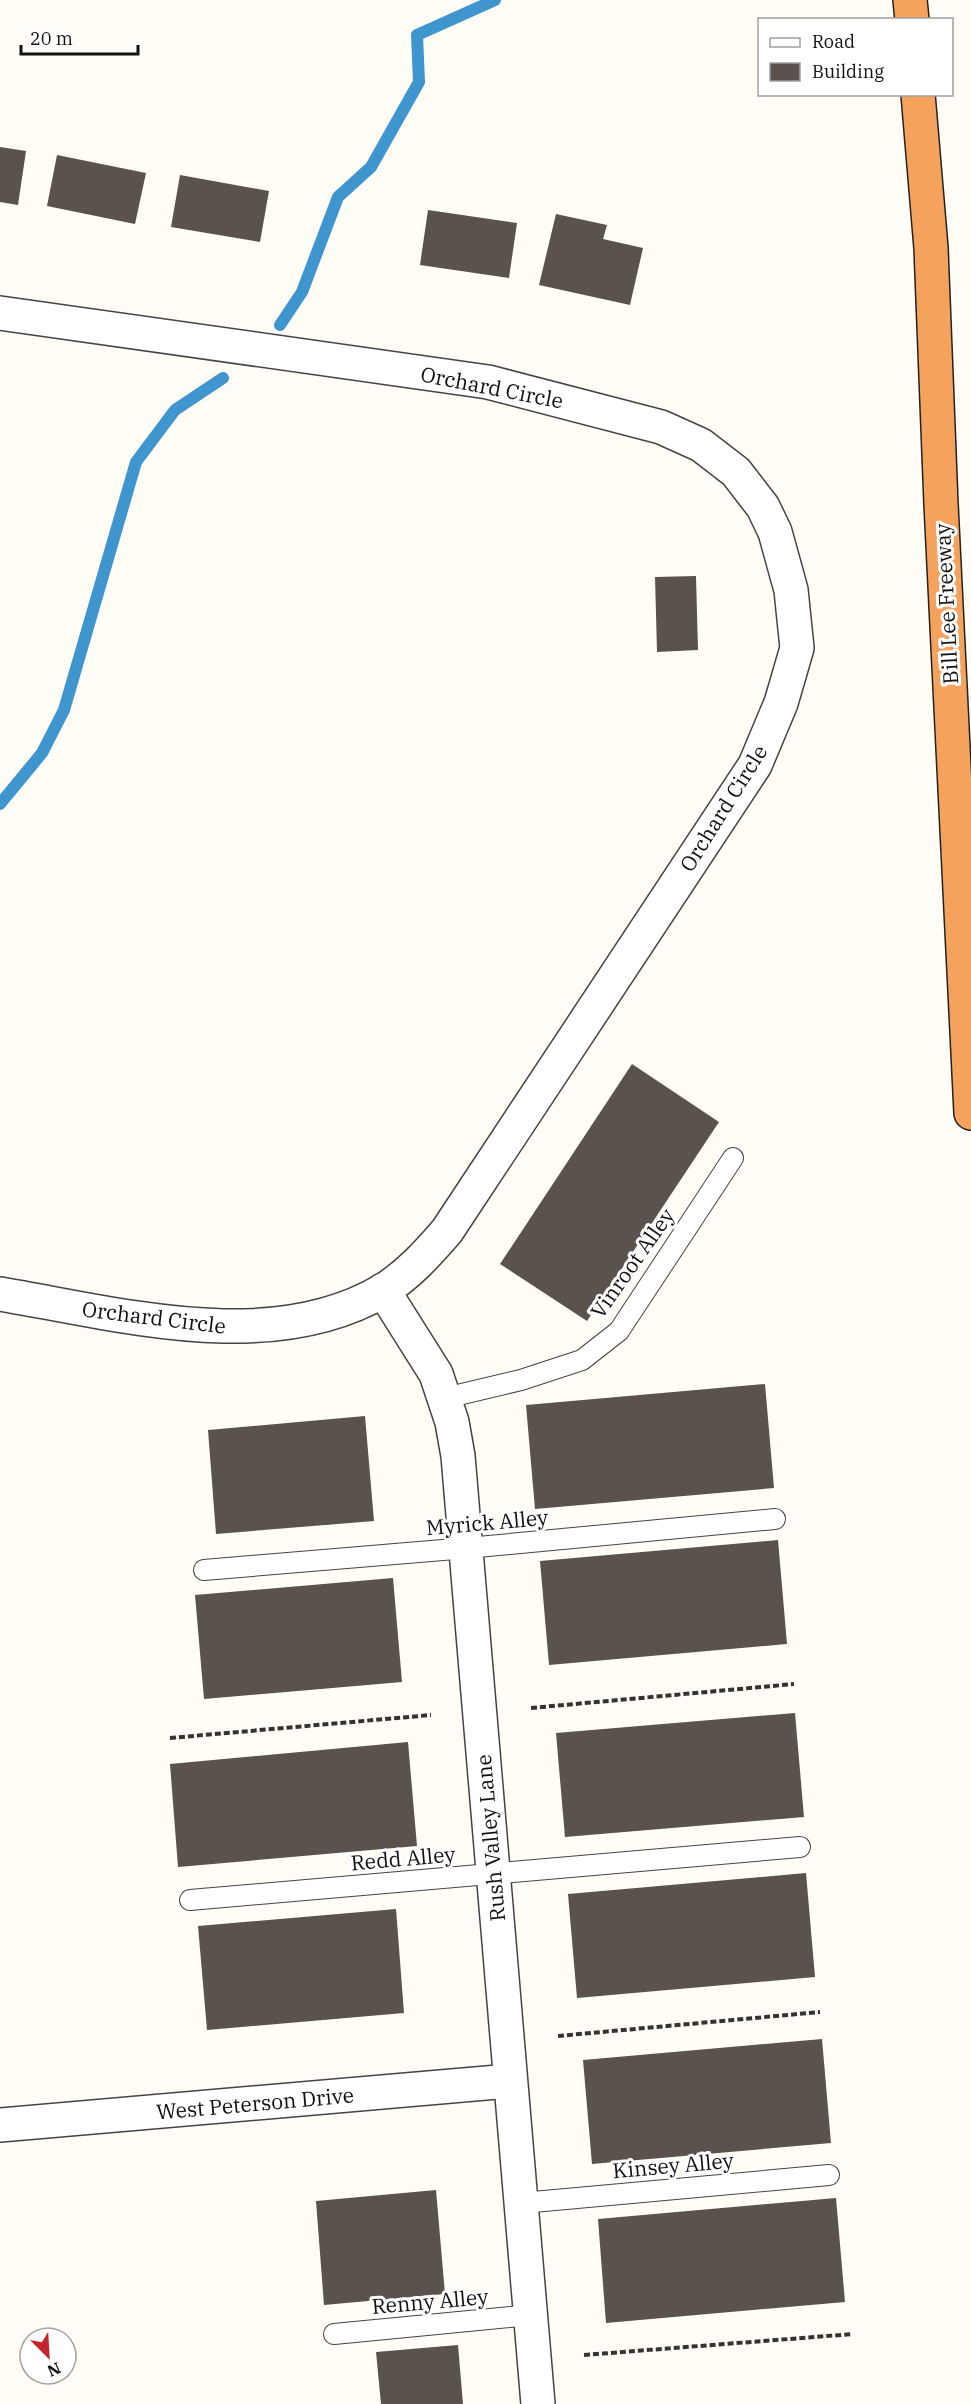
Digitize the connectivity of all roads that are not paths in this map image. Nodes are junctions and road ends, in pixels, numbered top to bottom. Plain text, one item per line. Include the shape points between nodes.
1 (910, 0) edge
2 (912, 18) edge
3 (918, 96) edge
4 (0, 313) edge
5 (971, 1113) edge
6 (733, 1158) dead end
7 (383, 1290) junction
8 (0, 1294) edge
9 (445, 1398) junction
10 (775, 1519) dead end
11 (467, 1548) junction
12 (204, 1570) dead end
13 (800, 1847) dead end
14 (493, 1874) junction
15 (190, 1900) dead end
16 (510, 2081) junction
17 (0, 2125) edge
18 (829, 2175) dead end
19 (522, 2203) junction
20 (531, 2315) junction
21 (334, 2334) dead end
22 (538, 2404) edge

1 - 2 highway
3 - 5 highway, Bill Lee Freeway via 931,248
4 - 7 street, Orchard Circle via 488,382 661,427 701,445 736,472 763,507 775,532 791,591 796,648 781,703 755,765 447,1232 415,1267
6 - 9 lane, Vinroot Alley via 619,1331 582,1360
7 - 8 street, Orchard Circle via 338,1310 294,1321 236,1328 182,1324
7 - 9 street, Rush Valley Lane via 436,1374
9 - 11 street, Rush Valley Lane via 458,1456
10 - 11 lane, Myrick Alley
11 - 12 lane, Myrick Alley
11 - 14 street, Rush Valley Lane
13 - 14 lane, Redd Alley
14 - 15 lane, Redd Alley
14 - 16 street, Rush Valley Lane
16 - 17 street, West Peterson Drive
16 - 19 street, Rush Valley Lane
18 - 19 lane, Kinsey Alley
19 - 20 street, Rush Valley Lane
20 - 21 lane, Renny Alley
20 - 22 street, Rush Valley Lane

